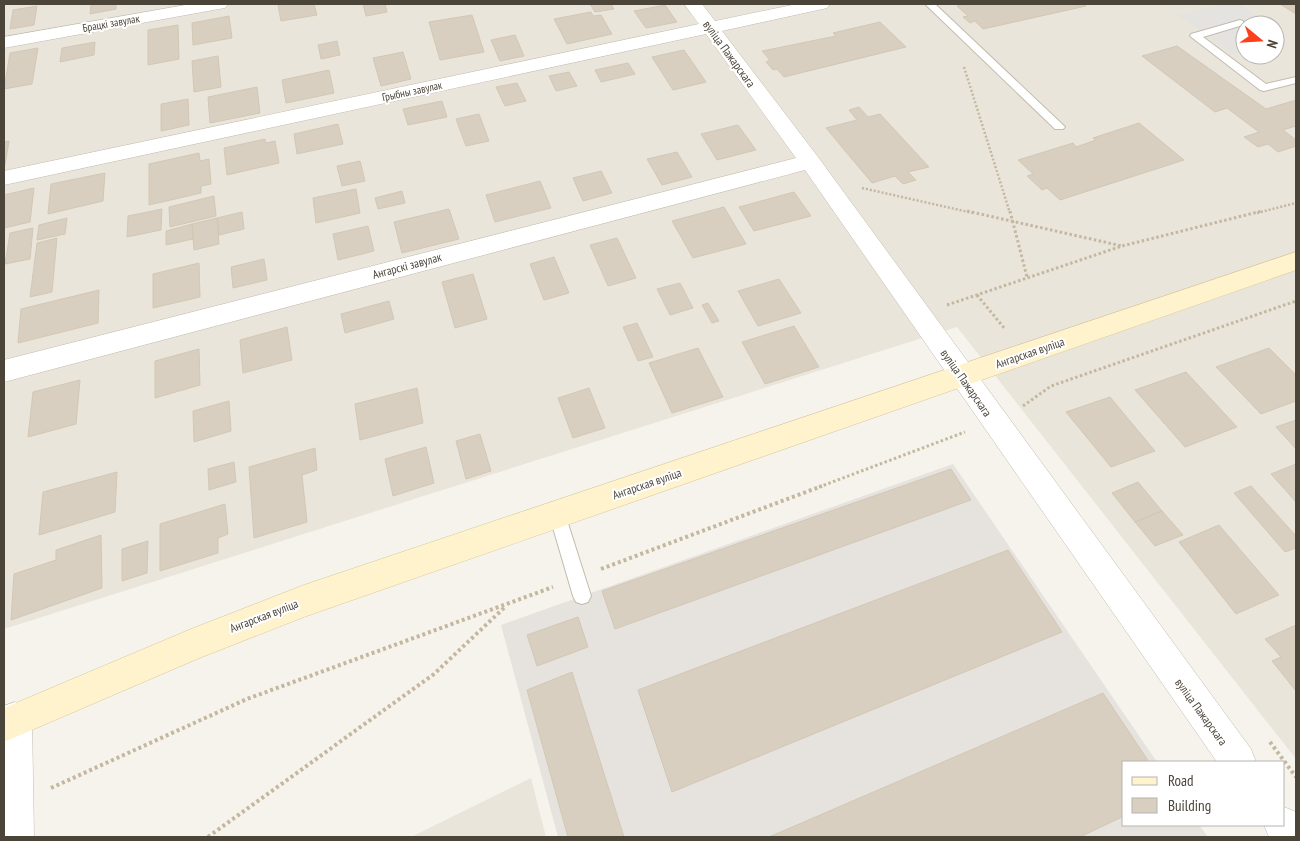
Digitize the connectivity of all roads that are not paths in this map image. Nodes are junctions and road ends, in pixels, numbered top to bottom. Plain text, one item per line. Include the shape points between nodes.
1 (219, 4) edge
2 (693, 4) edge
3 (821, 4) edge
4 (930, 4) edge
5 (1235, 24) edge
6 (708, 27) junction
7 (4, 43) edge
8 (1296, 80) edge
9 (1059, 127) dead end
10 (817, 172) junction
11 (4, 178) edge
12 (1296, 261) edge
13 (4, 371) edge
14 (961, 376) junction
15 (557, 514) junction
16 (582, 596) dead end
17 (9, 722) edge
18 (1237, 761) edge
19 (1296, 816) edge
20 (15, 821) edge
21 (1285, 823) edge
22 (1284, 826) edge
23 (1292, 837) edge

1 - 7 street, Брацкі завулак
2 - 6 street, вуліца Пажарскага
3 - 6 street, Грыбны завулак
4 - 9 lane
5 - 8 lane via 1195,36 1264,88
6 - 10 street, вуліца Пажарскага
6 - 11 street, Грыбны завулак
10 - 13 street, Ангарскі завулак
10 - 14 street, вуліца Пажарскага
12 - 14 street, Ангарская вуліца
14 - 15 street, Ангарская вуліца
14 - 18 street, вуліца Пажарскага
15 - 16 lane
15 - 17 street, Ангарская вуліца via 304,601
17 - 20 street
19 - 21 street
22 - 23 street

